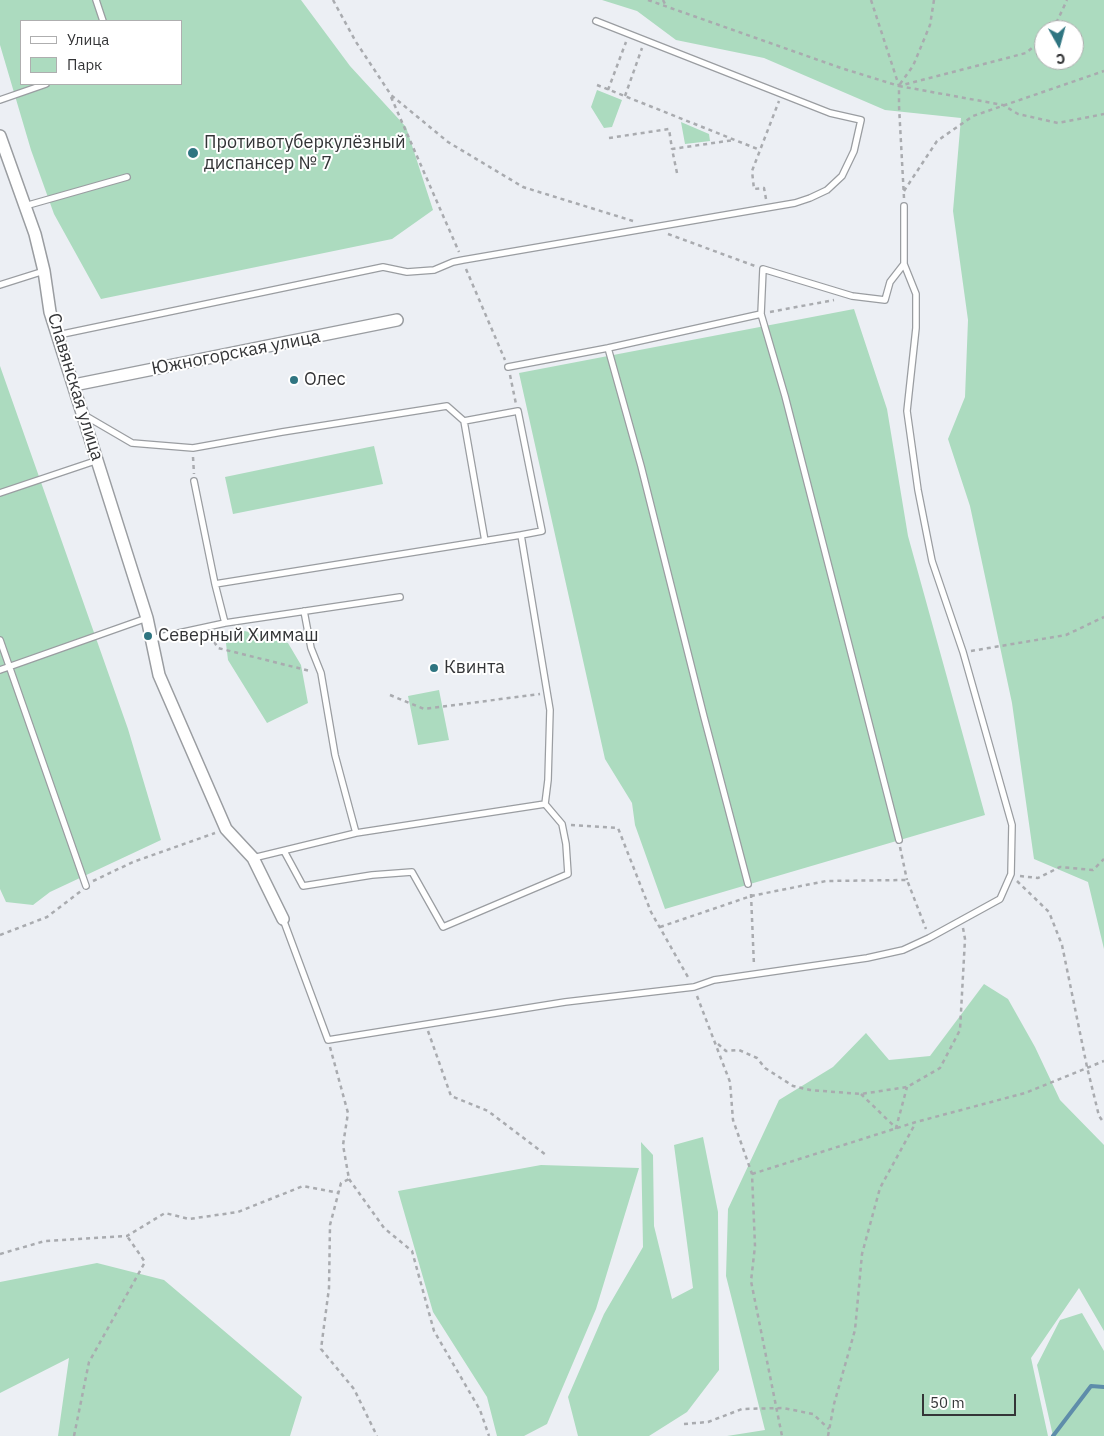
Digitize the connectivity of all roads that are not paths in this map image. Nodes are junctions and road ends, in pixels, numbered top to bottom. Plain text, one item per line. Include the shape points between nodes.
1 (96, 0) edge
2 (104, 20) edge
3 (596, 21) dead end
4 (43, 85) edge
5 (0, 100) edge
6 (0, 136) edge
7 (128, 176) dead end
8 (25, 206) junction
9 (904, 206) road end
10 (904, 264) junction
11 (44, 271) junction
12 (0, 285) edge
13 (761, 314) junction
14 (397, 320) dead end
15 (58, 335) junction
16 (608, 348) junction
17 (508, 367) road end
18 (74, 385) junction
19 (84, 416) junction
20 (464, 421) junction
21 (98, 460) junction
22 (194, 481) road end
23 (0, 493) edge
24 (521, 535) junction
25 (485, 540) junction
26 (215, 584) junction
27 (400, 597) dead end
28 (304, 611) junction
29 (147, 618) junction
30 (225, 623) junction
31 (151, 639) junction
32 (0, 640) edge
33 (8, 667) junction
34 (0, 670) edge
35 (545, 804) junction
36 (356, 833) junction
37 (899, 840) road end
38 (284, 851) junction
39 (253, 858) junction
40 (748, 884) road end
41 (86, 886) road end
42 (283, 919) joint

1 - 2 lane
3 - 15 lane via 830,113 861,120 854,151 842,176 827,190 810,198 768,207 463,260 434,270 407,272 383,267
4 - 5 lane
6 - 8 street, Славянская улица
7 - 8 lane
8 - 11 street, Славянская улица
9 - 10 lane
10 - 13 lane via 890,282 885,300 852,296 763,269
10 - 42 lane via 916,294 916,328 907,412 918,490 932,561 963,652 1012,825 1011,874 1000,899 903,950 867,958 714,980 694,987 564,1002 328,1040
11 - 12 lane
11 - 15 street, Славянская улица via 50,312
13 - 16 lane
13 - 37 lane
14 - 18 street, Южногорская улица
15 - 18 street, Славянская улица
16 - 17 lane
16 - 40 lane
18 - 19 street, Славянская улица
19 - 20 lane via 132,443 193,448 448,406
19 - 21 street, Славянская улица
20 - 24 lane via 518,411 542,531
20 - 25 lane
21 - 23 lane
21 - 29 street, Славянская улица
22 - 26 lane
24 - 25 lane
24 - 35 lane via 550,710
25 - 26 lane
26 - 30 lane
27 - 28 lane
28 - 30 lane
28 - 36 lane via 311,648 321,673 335,755
29 - 31 street, Славянская улица
29 - 33 lane
30 - 31 lane
31 - 39 street, Славянская улица via 159,674 226,829
32 - 33 lane
33 - 34 lane
33 - 41 lane
35 - 36 lane
35 - 38 lane via 562,824 568,874 443,927 412,872 303,886
36 - 38 lane
38 - 39 lane
39 - 42 street, Славянская улица

